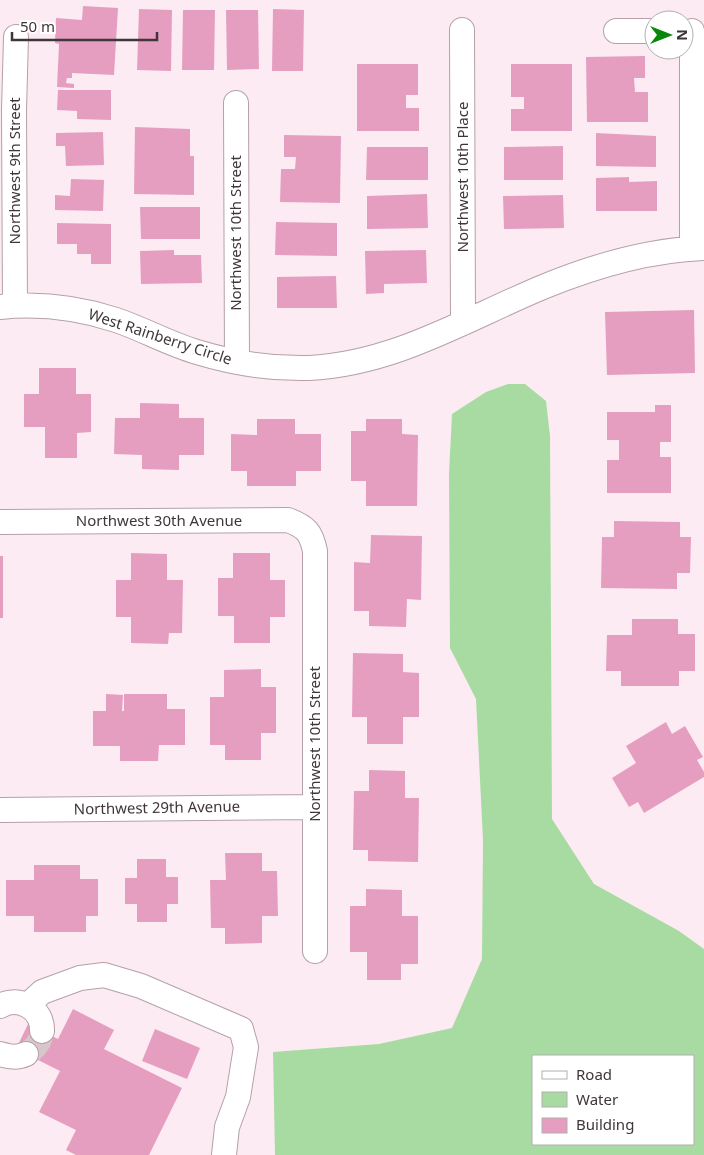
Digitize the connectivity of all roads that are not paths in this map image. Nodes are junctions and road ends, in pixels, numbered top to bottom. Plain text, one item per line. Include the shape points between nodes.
1 (462, 30) dead end
2 (616, 31) dead end
3 (644, 31) edge
4 (16, 37) dead end
5 (694, 60) edge
6 (236, 103) dead end
7 (7, 110) edge
8 (698, 248) edge
9 (7, 306) edge
10 (463, 324) junction
11 (237, 362) junction
12 (0, 522) edge
13 (312, 537) joint
14 (315, 807) junction
15 (0, 810) edge
16 (315, 951) dead end
17 (28, 1005) junction
18 (0, 1006) edge
19 (42, 1031) dead end
20 (0, 1054) edge
21 (26, 1054) dead end
22 (224, 1155) edge

1 - 10 street, Northwest 10th Place
2 - 3 street
4 - 7 street, Northwest 9th Street
5 - 8 street
6 - 11 street, Northwest 10th Street
7 - 9 street, Northwest 9th Street
8 - 10 street, West Rainberry Circle via 622,260 591,270 544,287
9 - 11 street, West Rainberry Circle via 75,310 116,320 195,352
10 - 11 street, West Rainberry Circle via 394,353 352,363 309,368
12 - 13 street, Northwest 30th Avenue via 288,520 302,526
13 - 14 street, Northwest 10th Street via 315,551
14 - 15 street, Northwest 29th Avenue
14 - 16 street, Northwest 10th Street
17 - 18 street via 11,1002
17 - 19 street via 40,1018
17 - 22 street via 42,992 80,978 104,974 141,986 241,1029 246,1047 238,1097 227,1127
20 - 21 street via 17,1057

